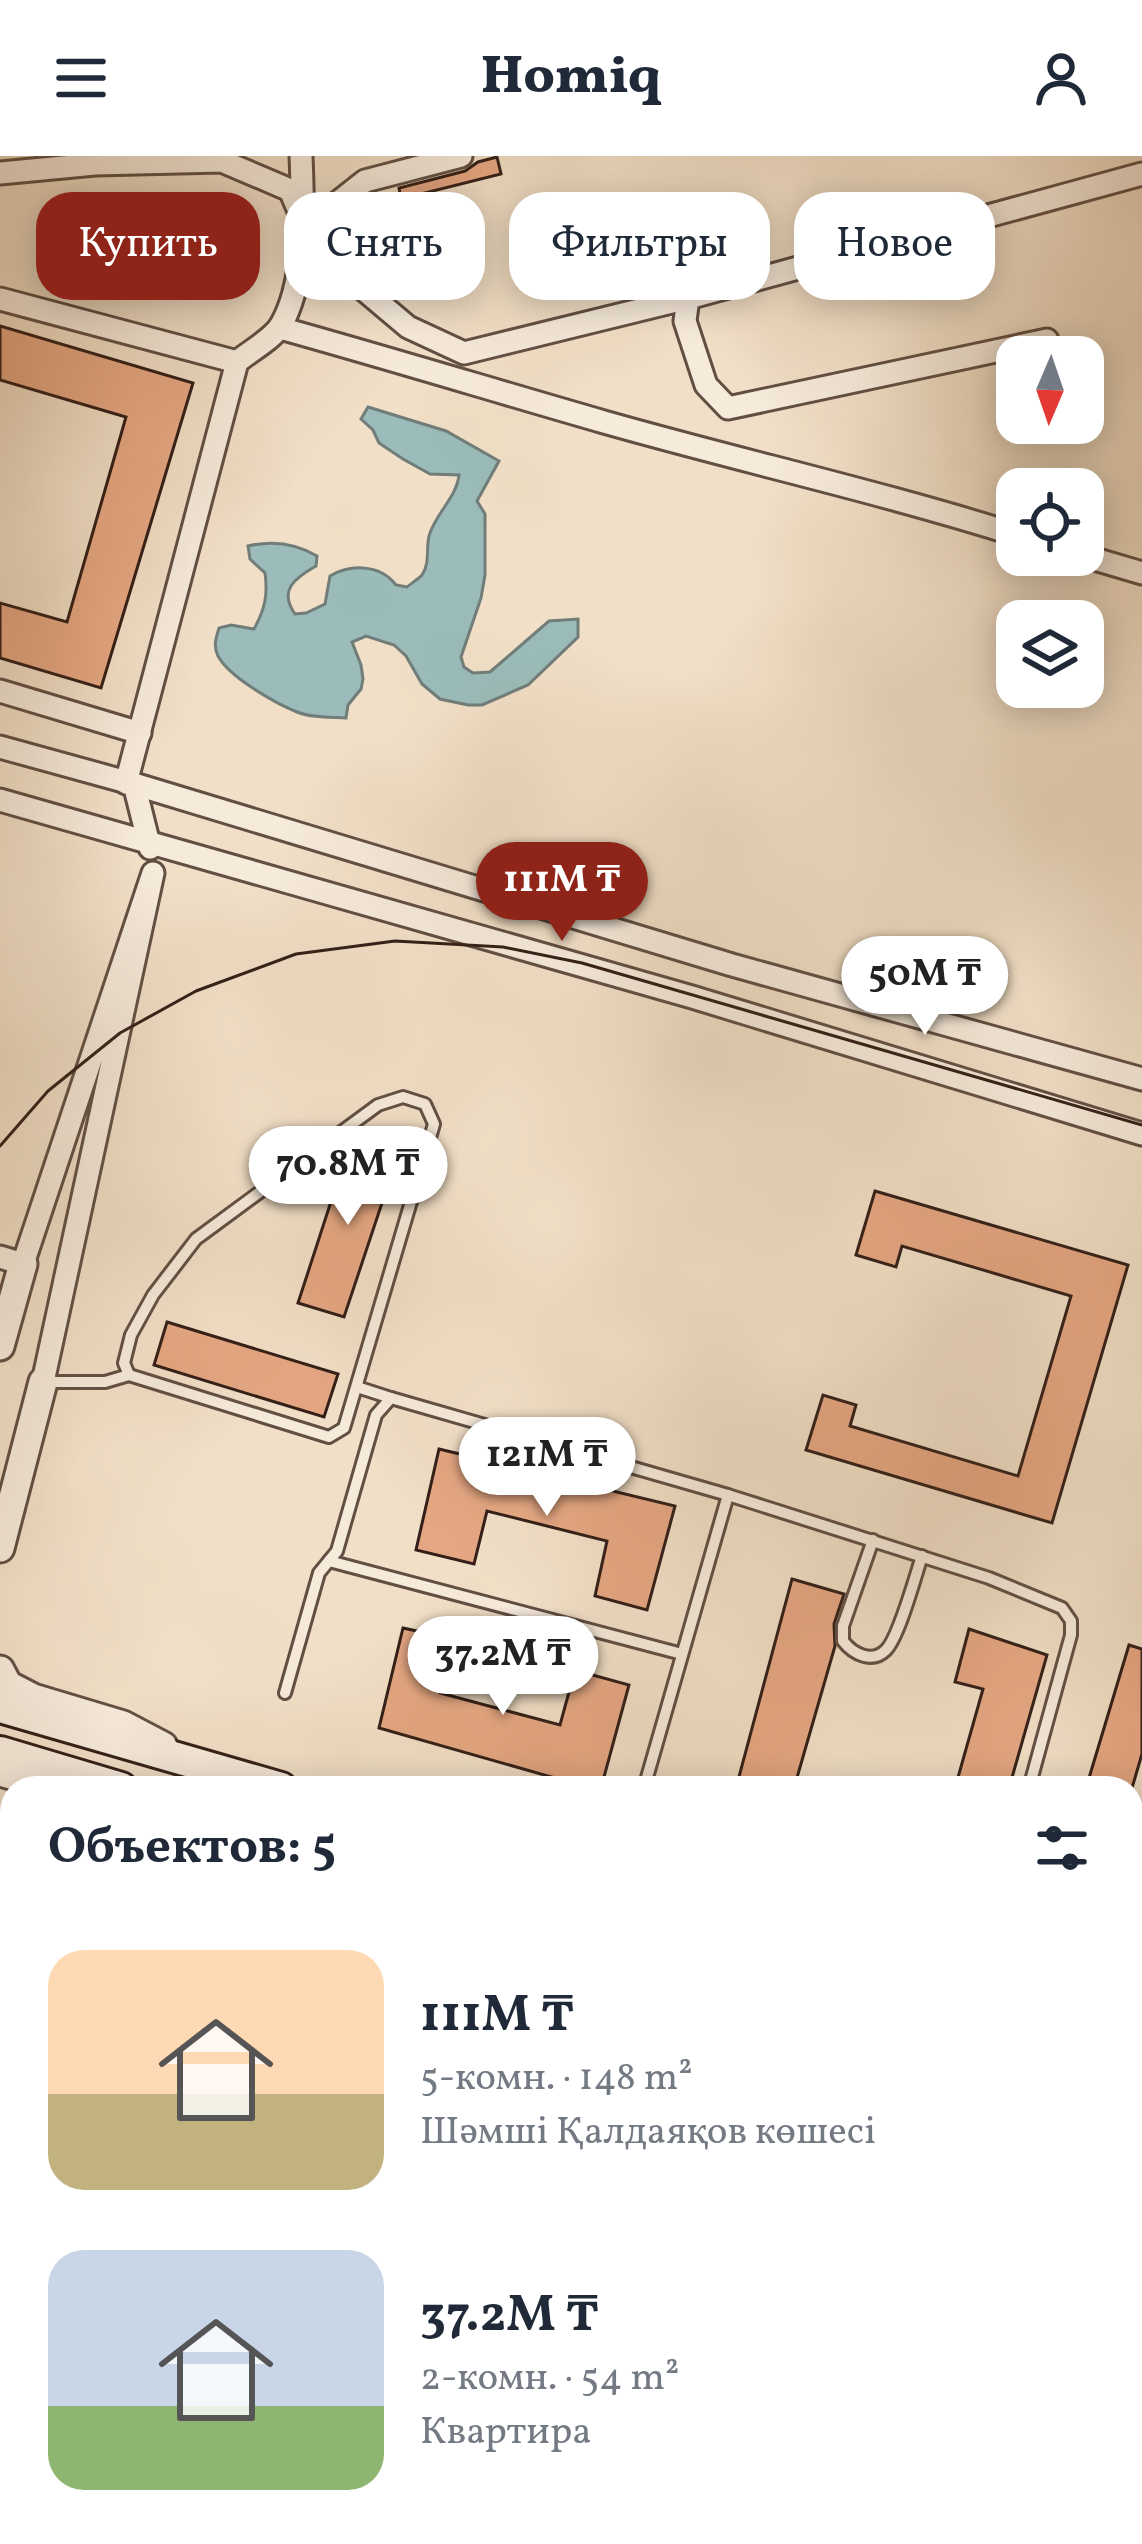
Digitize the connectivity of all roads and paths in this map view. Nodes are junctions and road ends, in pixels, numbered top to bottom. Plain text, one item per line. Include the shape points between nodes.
1 (301, 156) edge
2 (461, 156) edge
3 (0, 173) edge
4 (1142, 174) edge
5 (291, 192) edge
6 (302, 192) edge
7 (351, 192) edge
8 (770, 276) edge
9 (0, 298) edge
10 (290, 300) edge
11 (376, 300) edge
12 (680, 300) edge
13 (688, 300) edge
14 (280, 328) junction
15 (996, 351) edge
16 (237, 362) junction
17 (996, 529) edge
18 (1104, 562) edge
19 (1142, 573) edge
20 (0, 691) edge
21 (140, 733) junction
22 (0, 747) edge
23 (130, 784) junction
24 (0, 800) edge
25 (148, 841) junction
26 (153, 873) junction
27 (1142, 1079) edge
28 (1142, 1134) edge
29 (12, 1261) edge
30 (0, 1346) edge
31 (129, 1376) junction
32 (43, 1382) junction
33 (357, 1387) junction
34 (391, 1398) junction
35 (728, 1495) junction
36 (873, 1540) junction
37 (0, 1548) edge
38 (922, 1556) junction
39 (329, 1561) junction
40 (682, 1654) junction
41 (0, 1670) edge
42 (285, 1693) dead end
43 (0, 1707) edge
44 (0, 1752) edge
45 (193, 1762) junction
46 (81, 1776) edge
47 (240, 1776) edge
48 (647, 1776) edge
49 (1032, 1776) edge

1 - 6 street
2 - 7 street via 365,181
3 - 5 street via 222,161
4 - 8 street
9 - 16 street
10 - 14 street
11 - 12 street via 409,327 464,353
13 - 15 street via 685,322 706,386 728,408
14 - 16 street
14 - 17 street
16 - 21 street
18 - 19 street
20 - 21 street
21 - 23 street
22 - 23 street
23 - 25 street
23 - 27 street
24 - 25 street
25 - 26 street
25 - 28 street
26 - 29 street
26 - 32 street
29 - 30 street
31 - 32 lane
31 - 33 lane via 328,1437 344,1428
31 - 33 lane via 130,1335 196,1239 378,1106 403,1097 425,1105 434,1124
32 - 37 street
33 - 34 lane
34 - 35 lane
34 - 39 lane via 376,1414
35 - 36 lane
35 - 40 lane
36 - 38 lane
36 - 38 lane via 843,1626 843,1641 861,1656 875,1657 893,1639
38 - 49 lane via 1062,1608 1072,1621
39 - 40 lane
39 - 42 lane
40 - 48 lane
41 - 45 street via 8,1685 33,1698 123,1725
43 - 45 main road
44 - 46 main road
45 - 47 main road

